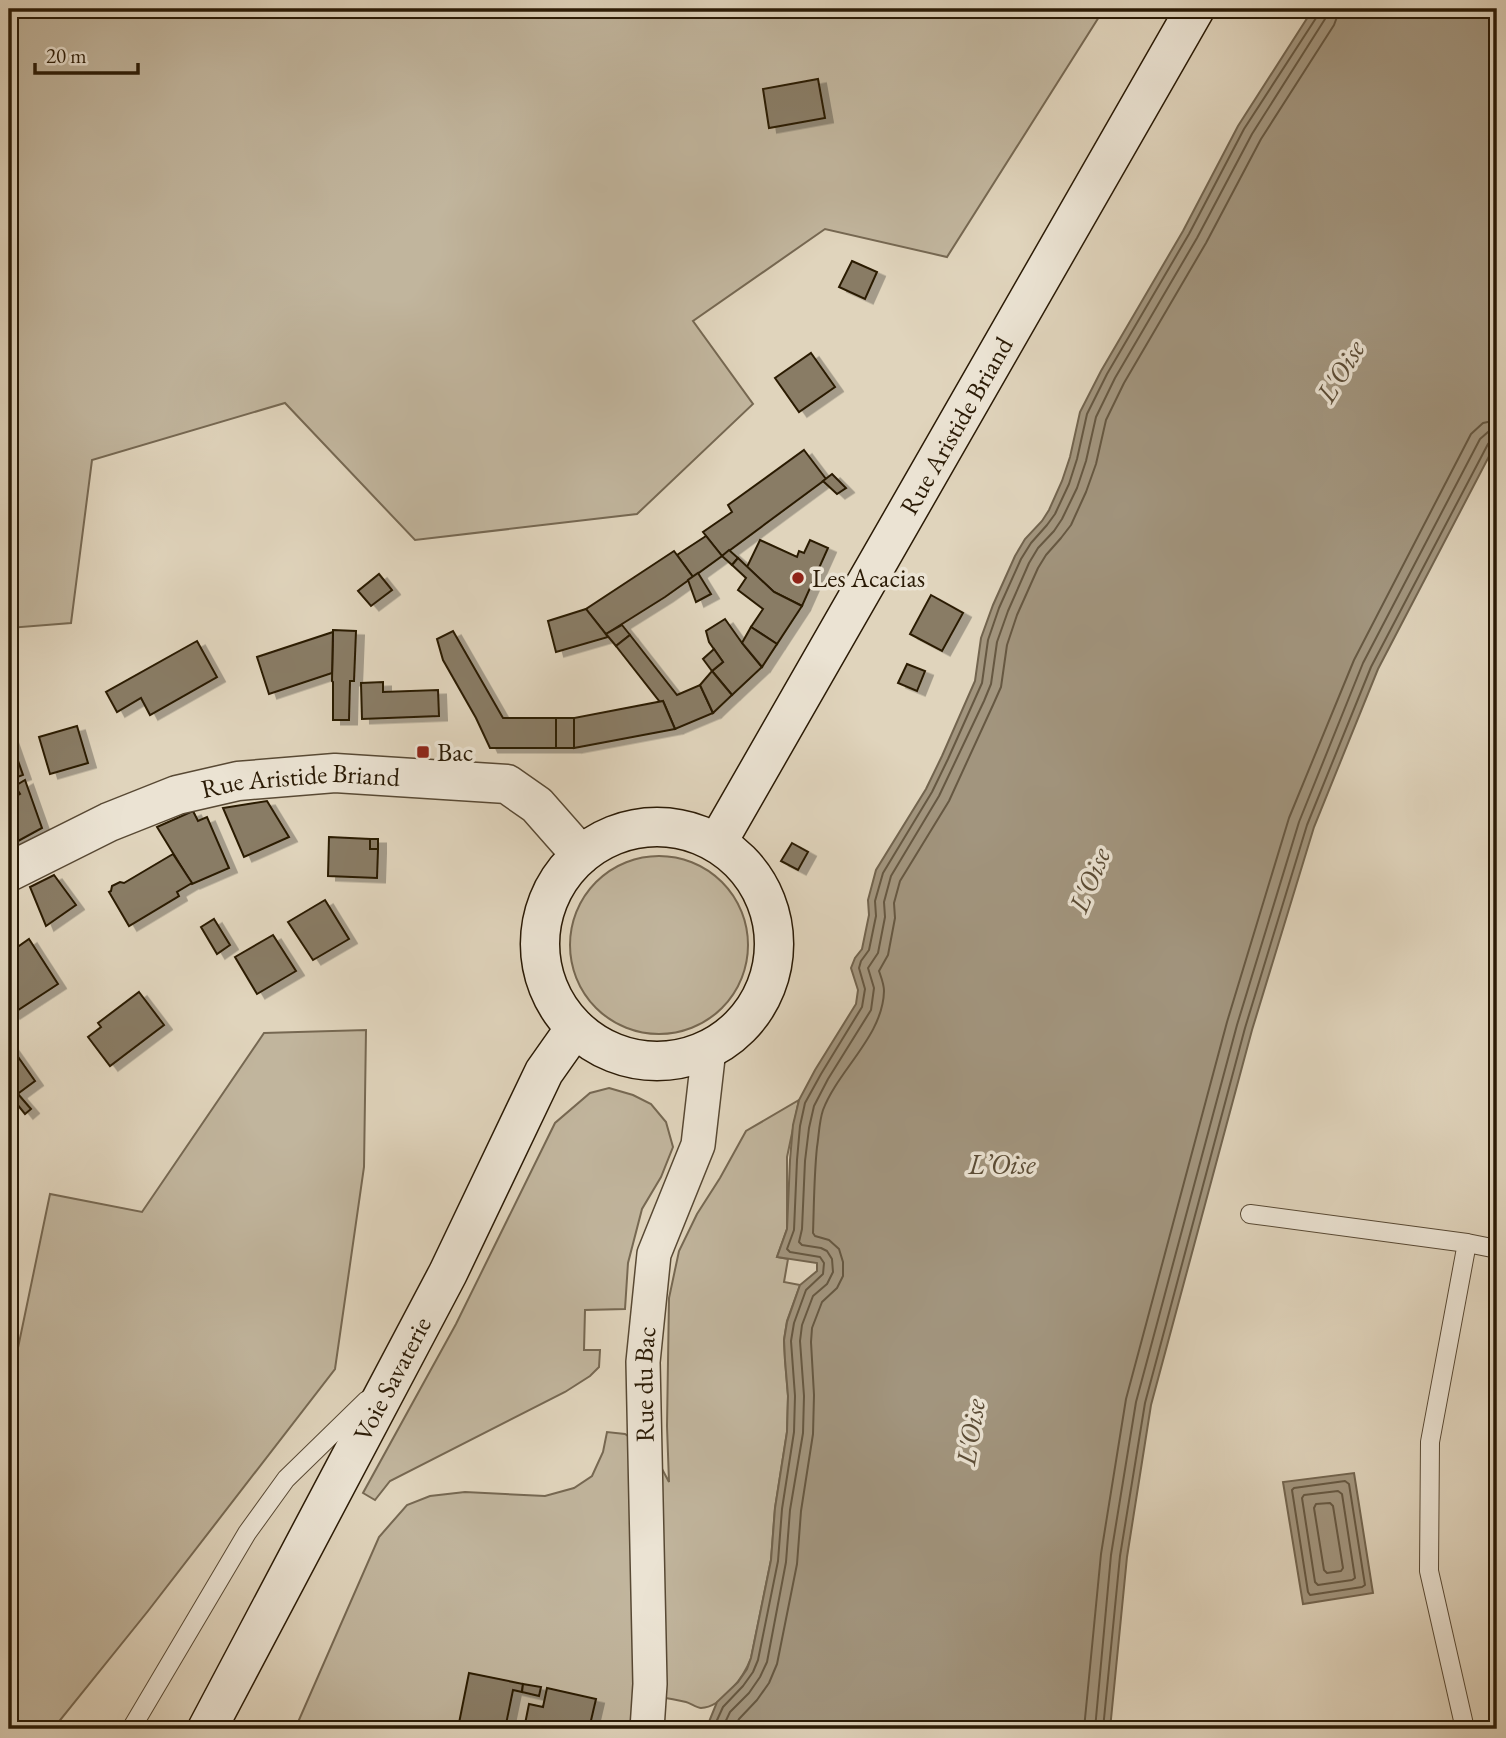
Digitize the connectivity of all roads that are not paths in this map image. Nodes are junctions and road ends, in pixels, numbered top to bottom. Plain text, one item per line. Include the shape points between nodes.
1 (1195, 9) edge
2 (717, 842) junction
3 (581, 855) junction
4 (9, 872) edge
5 (575, 1028) junction
6 (709, 1049) junction
7 (1250, 1214) dead end
8 (1467, 1242) junction
9 (1497, 1249) edge
10 (395, 1374) junction
11 (131, 1729) edge
12 (207, 1729) edge
13 (647, 1729) edge
14 (1465, 1729) edge

1 - 2 main road, Rue Aristide Briand
2 - 3 main road via 683,830 647,827 612,836
2 - 6 main road via 745,865 764,895 774,942 773,966 761,1000 739,1028
3 - 4 main road, Rue Aristide Briand via 537,805 507,784 335,773 238,781 177,795 109,822
3 - 5 main road via 556,884 542,921 541,960 552,997
5 - 6 main road via 604,1049 639,1060 675,1060
5 - 10 main road, Voie Savaterie via 544,1072
6 - 13 street, Rue du Bac via 698,1145 654,1254 643,1362
7 - 8 lane
8 - 9 lane
8 - 14 lane via 1430,1442 1429,1572
10 - 11 lane via 286,1479 247,1533
10 - 12 main road, Voie Savaterie

